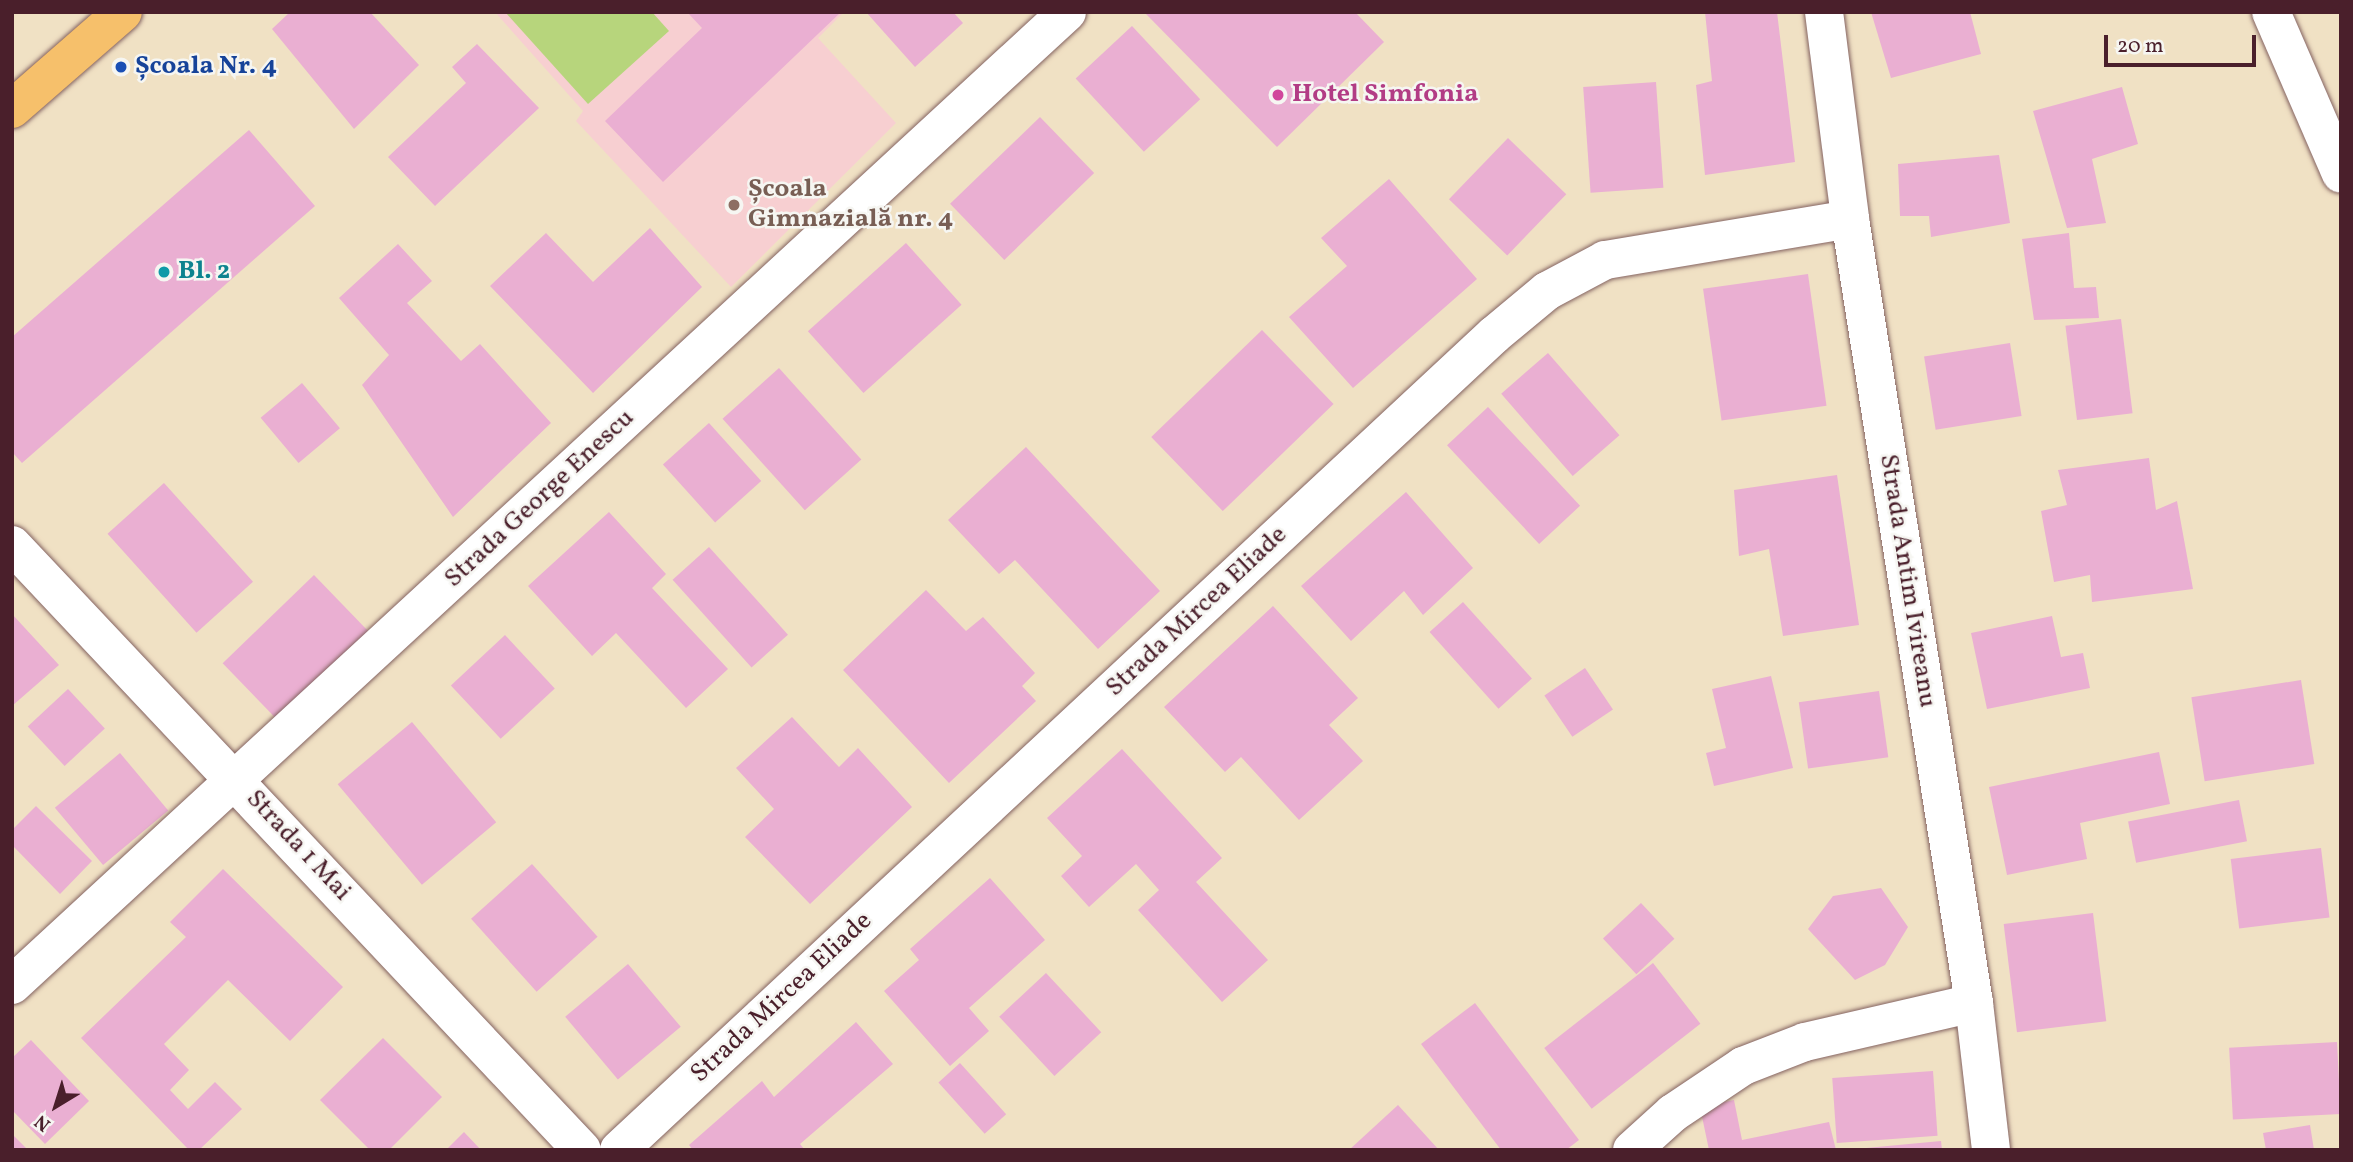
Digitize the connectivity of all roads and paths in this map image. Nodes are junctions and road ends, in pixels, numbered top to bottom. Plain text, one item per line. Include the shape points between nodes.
1 (123, 12) edge
2 (1067, 12) edge
3 (1824, 12) edge
4 (2270, 12) edge
5 (12, 109) edge
6 (2341, 174) edge
7 (1850, 219) junction
8 (12, 545) edge
9 (236, 780) junction
10 (12, 985) edge
11 (1974, 1003) junction
12 (582, 1150) edge
13 (619, 1150) edge
14 (1632, 1150) edge
15 (1991, 1150) edge

1 - 5 main road
2 - 9 street, Strada George Enescu
3 - 7 street, Strada Antim Ivireanu
4 - 6 street
7 - 11 street, Strada Antim Ivireanu
7 - 13 street, Strada Mircea Eliade via 1605,260 1547,291 1494,335
8 - 9 street, Strada 1 Mai
9 - 10 street, Strada George Enescu
9 - 12 street, Strada 1 Mai
11 - 14 street via 1805,1042 1743,1066 1673,1113
11 - 15 street, Strada Antim Ivireanu

